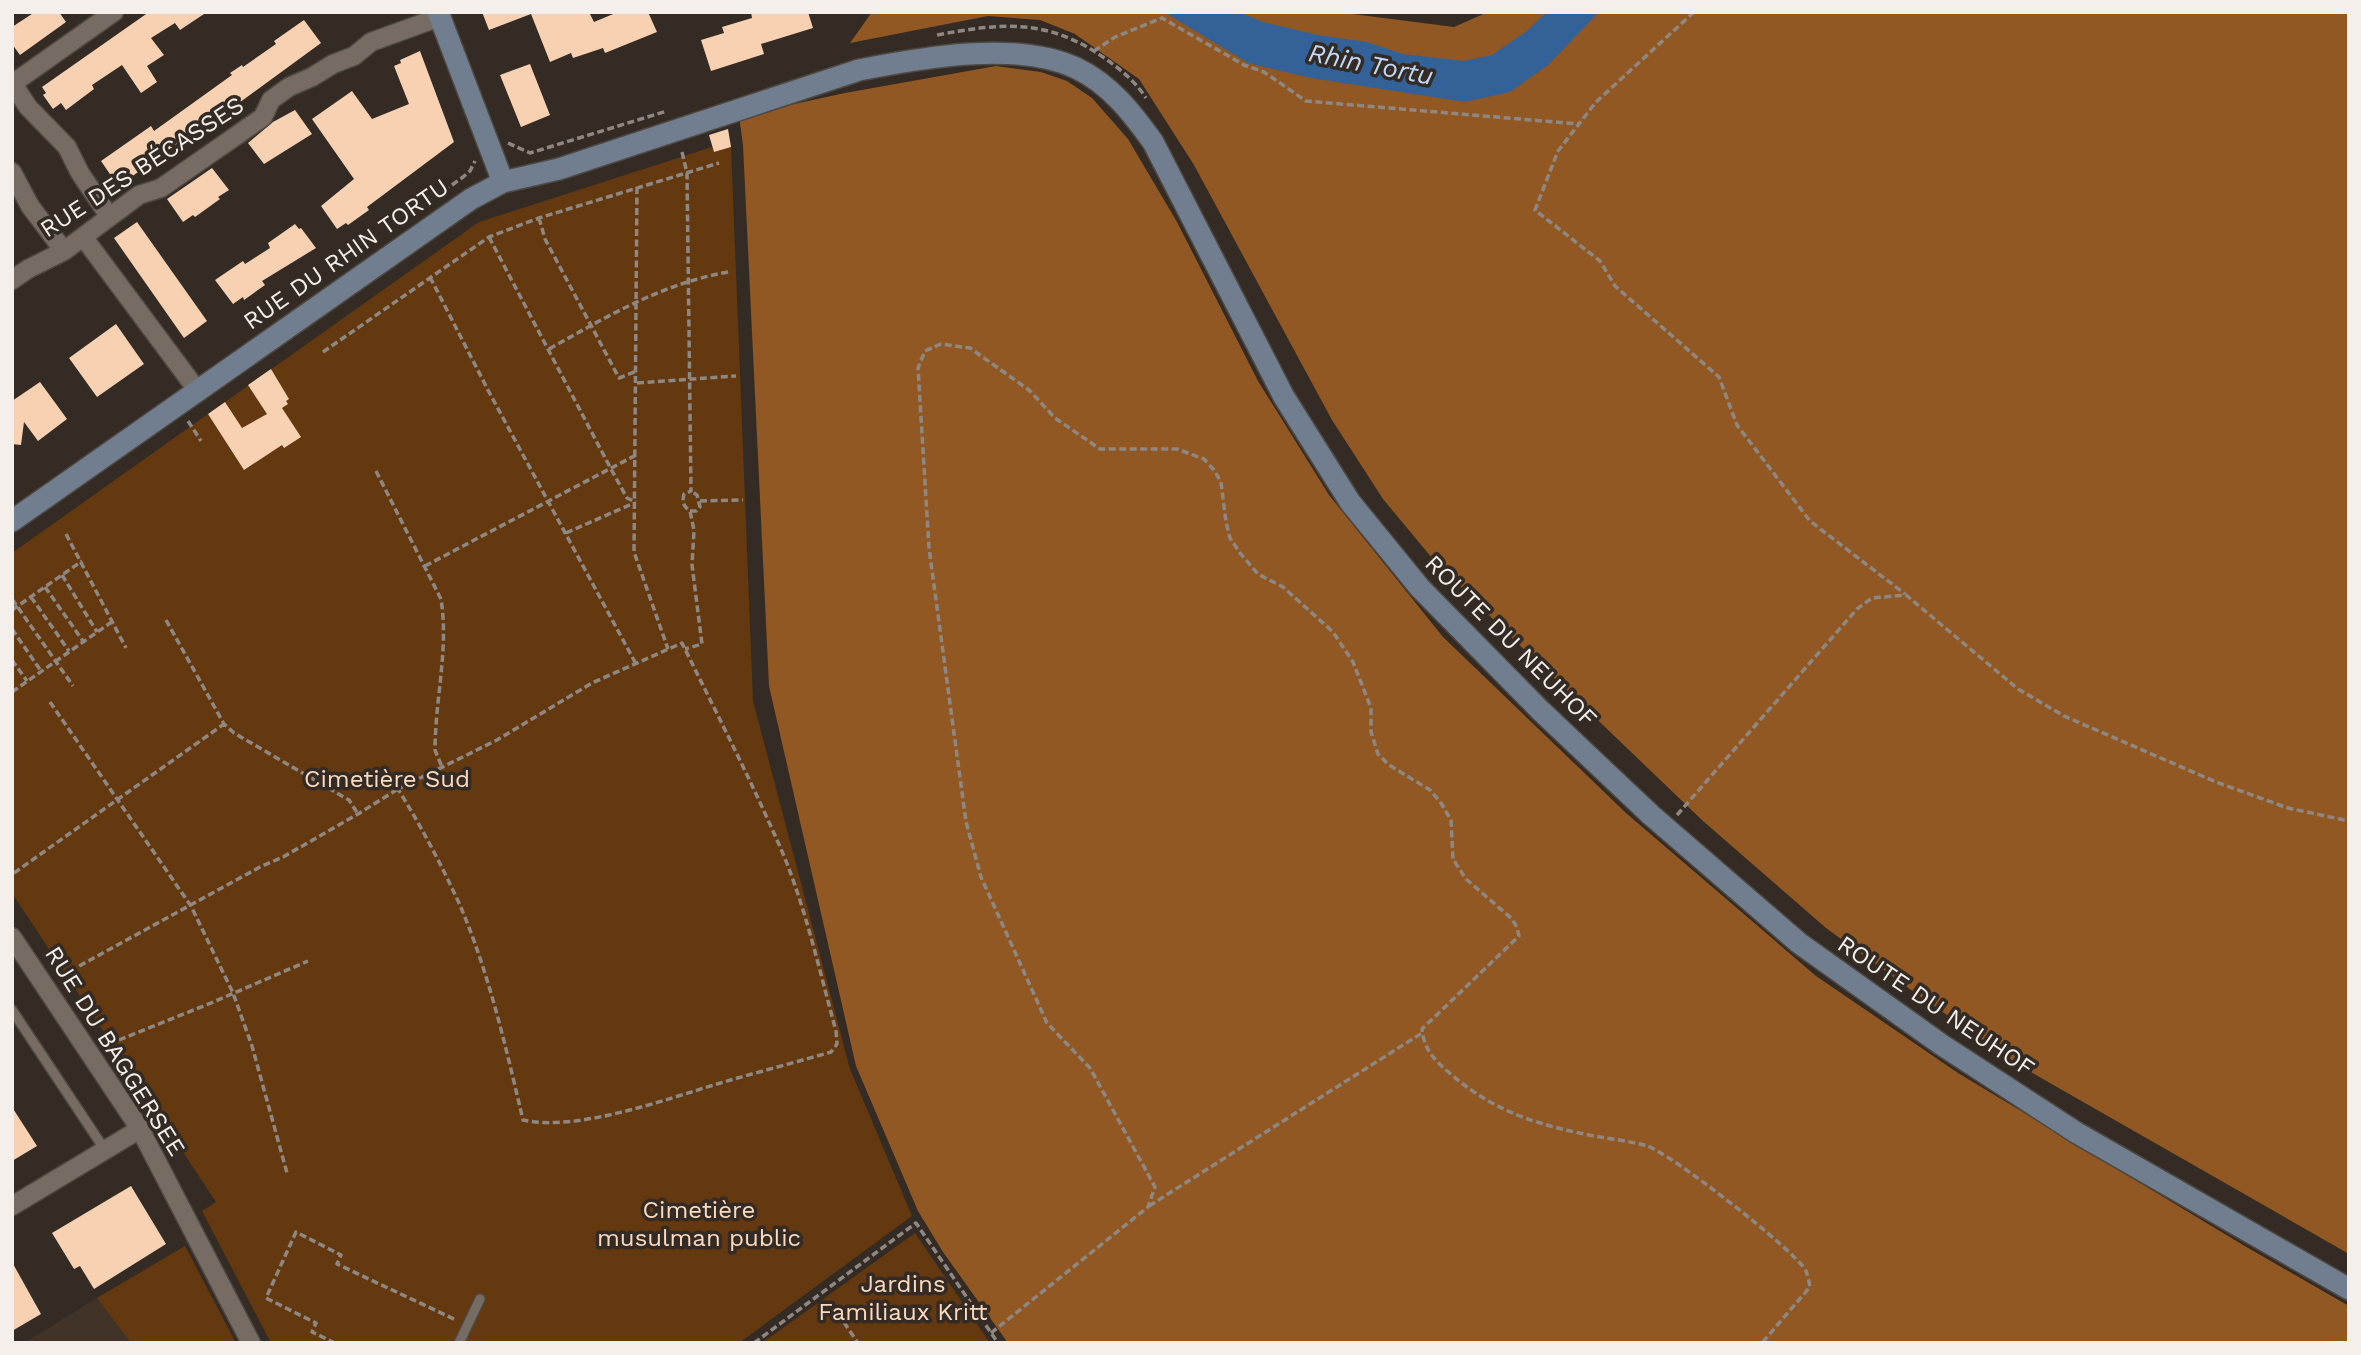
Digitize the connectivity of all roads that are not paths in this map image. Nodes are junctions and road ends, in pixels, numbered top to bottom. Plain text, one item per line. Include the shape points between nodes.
1 (114, 12) edge
2 (439, 15) edge
3 (13, 84) edge
4 (748, 106) joint
5 (12, 172) edge
6 (503, 182) junction
7 (108, 216) junction
8 (84, 238) junction
9 (64, 251) junction
10 (12, 280) edge
11 (197, 390) junction
12 (12, 521) edge
13 (12, 936) edge
14 (12, 1010) edge
15 (140, 1129) junction
16 (105, 1150) junction
17 (12, 1206) edge
18 (2349, 1289) edge
19 (480, 1299) dead end
20 (251, 1343) edge
21 (459, 1343) edge

1 - 3 street
2 - 6 street
2 - 7 street, RUE DES BÉCASSES via 371,42 354,56 289,87 271,100 263,117 161,188 139,195
3 - 7 street via 28,107 67,147
4 - 6 street, RUE DU RHIN TORTU via 559,169
4 - 18 street, ROUTE DU NEUHOF via 859,71 955,55 1032,55 1093,77 1124,104 1153,142 1284,397 1350,502 1420,588 1541,711 1651,815 1799,943 1942,1045 2077,1133
5 - 9 street via 30,206
6 - 11 street, RUE DU RHIN TORTU via 471,199
7 - 8 street, RUE DES BÉCASSES
8 - 9 street, RUE DES BÉCASSES
8 - 11 street
9 - 10 street, RUE DES BÉCASSES
11 - 12 street, RUE DU RHIN TORTU
13 - 15 street, RUE DU BAGGERSEE
14 - 16 lane
15 - 16 street
15 - 20 street, RUE DU BAGGERSEE
16 - 17 street
19 - 21 lane

